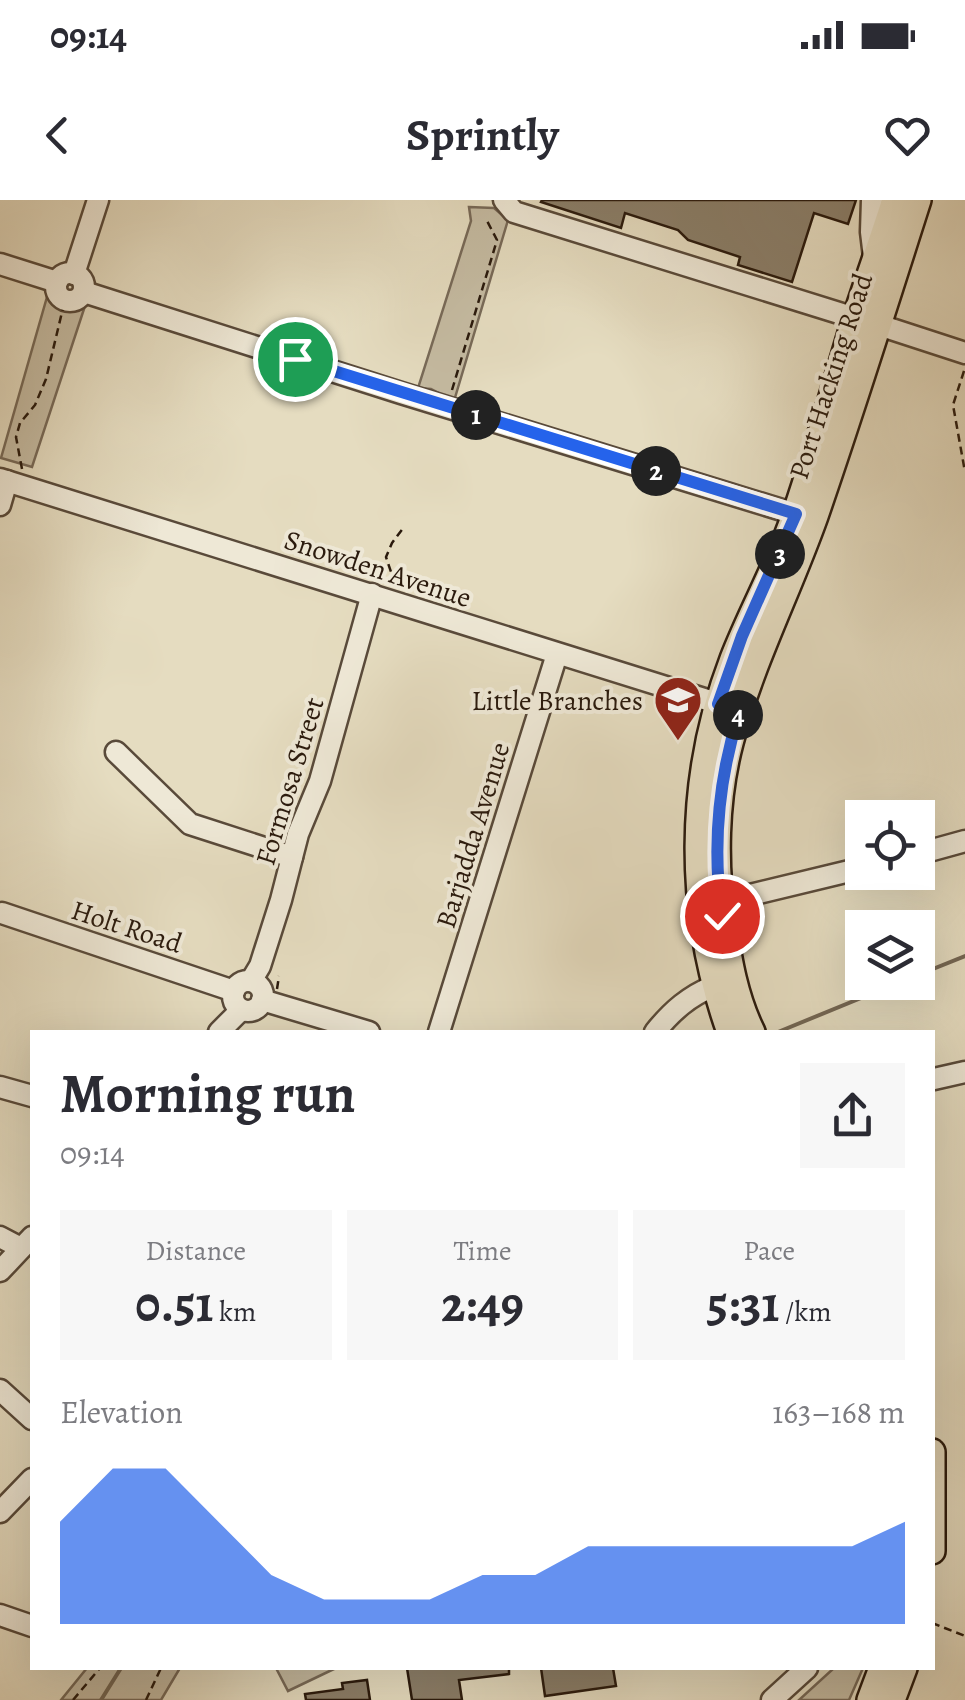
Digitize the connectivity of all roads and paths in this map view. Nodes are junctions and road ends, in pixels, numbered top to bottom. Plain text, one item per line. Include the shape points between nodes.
1 (98, 200) edge
2 (504, 200) edge
3 (872, 200) edge
4 (895, 200) edge
5 (918, 200) edge
6 (486, 219) dead end
7 (0, 264) edge
8 (875, 264) junction
9 (70, 287) junction
10 (867, 322) junction
11 (965, 354) edge
12 (965, 367) edge
13 (447, 406) junction
14 (965, 472) edge
15 (8, 482) edge
16 (0, 505) edge
17 (796, 514) junction
18 (404, 527) dead end
19 (372, 594) junction
20 (400, 604) junction
21 (557, 654) junction
22 (729, 707) junction
23 (116, 752) dead end
24 (965, 841) edge
25 (935, 849) edge
26 (292, 857) junction
27 (845, 872) edge
28 (710, 899) junction
29 (2, 914) edge
30 (714, 986) junction
31 (242, 994) junction
32 (739, 1027) edge
33 (220, 1030) edge
34 (362, 1030) edge
35 (440, 1030) edge
36 (657, 1030) edge
37 (965, 1072) edge
38 (935, 1079) edge
39 (0, 1087) edge
40 (30, 1095) edge
41 (0, 1237) edge
42 (27, 1242) edge
43 (0, 1272) edge
44 (0, 1390) edge
45 (30, 1417) edge
46 (30, 1481) edge
47 (0, 1512) edge
48 (0, 1615) edge
49 (30, 1625) edge
50 (935, 1625) edge
51 (965, 1636) edge
52 (98, 1670) edge
53 (160, 1670) edge
54 (805, 1670) edge
55 (881, 1670) edge
56 (903, 1670) edge
57 (73, 1700) edge
58 (146, 1700) edge
59 (772, 1700) edge
60 (870, 1700) edge
61 (892, 1700) edge

1 - 9 street
2 - 10 street via 514,212
3 - 8 street
4 - 8 main road, Port Hacking Road
5 - 10 main road
6 - 13 path via 497,240
7 - 9 street
8 - 10 main road, Port Hacking Road
9 - 13 street
9 - 15 path via 46,379 16,437 23,465
10 - 11 street
10 - 17 main road, Port Hacking Road
10 - 22 main road, Port Hacking Road via 857,395 798,563
12 - 14 path via 953,405
13 - 17 street
15 - 16 street
15 - 19 street, Snowden Avenue
17 - 22 main road, Port Hacking Road via 742,636
18 - 20 path via 386,558
19 - 20 street, Snowden Avenue
19 - 26 street, Formosa Street
20 - 21 street, Snowden Avenue
21 - 22 street, Snowden Avenue
21 - 35 street, Barjadda Avenue
22 - 28 main road, Port Hacking Road via 710,742 699,812 696,847
23 - 26 street via 190,824
24 - 25 street
26 - 31 street, Formosa Street via 260,966
27 - 28 street
28 - 30 main road, Port Hacking Road
28 - 32 main road, Port Hacking Road via 731,968
29 - 31 street, Holt Road
30 - 32 main road, Port Hacking Road
30 - 36 street via 684,1002
31 - 33 street, Formosa Street
31 - 34 street via 254,1010 262,1000
37 - 38 street
39 - 40 street
41 - 42 street
42 - 43 street
44 - 45 street
46 - 47 street
48 - 49 street
50 - 51 path
52 - 57 path
53 - 58 path
54 - 59 street
55 - 60 main road
56 - 61 main road

